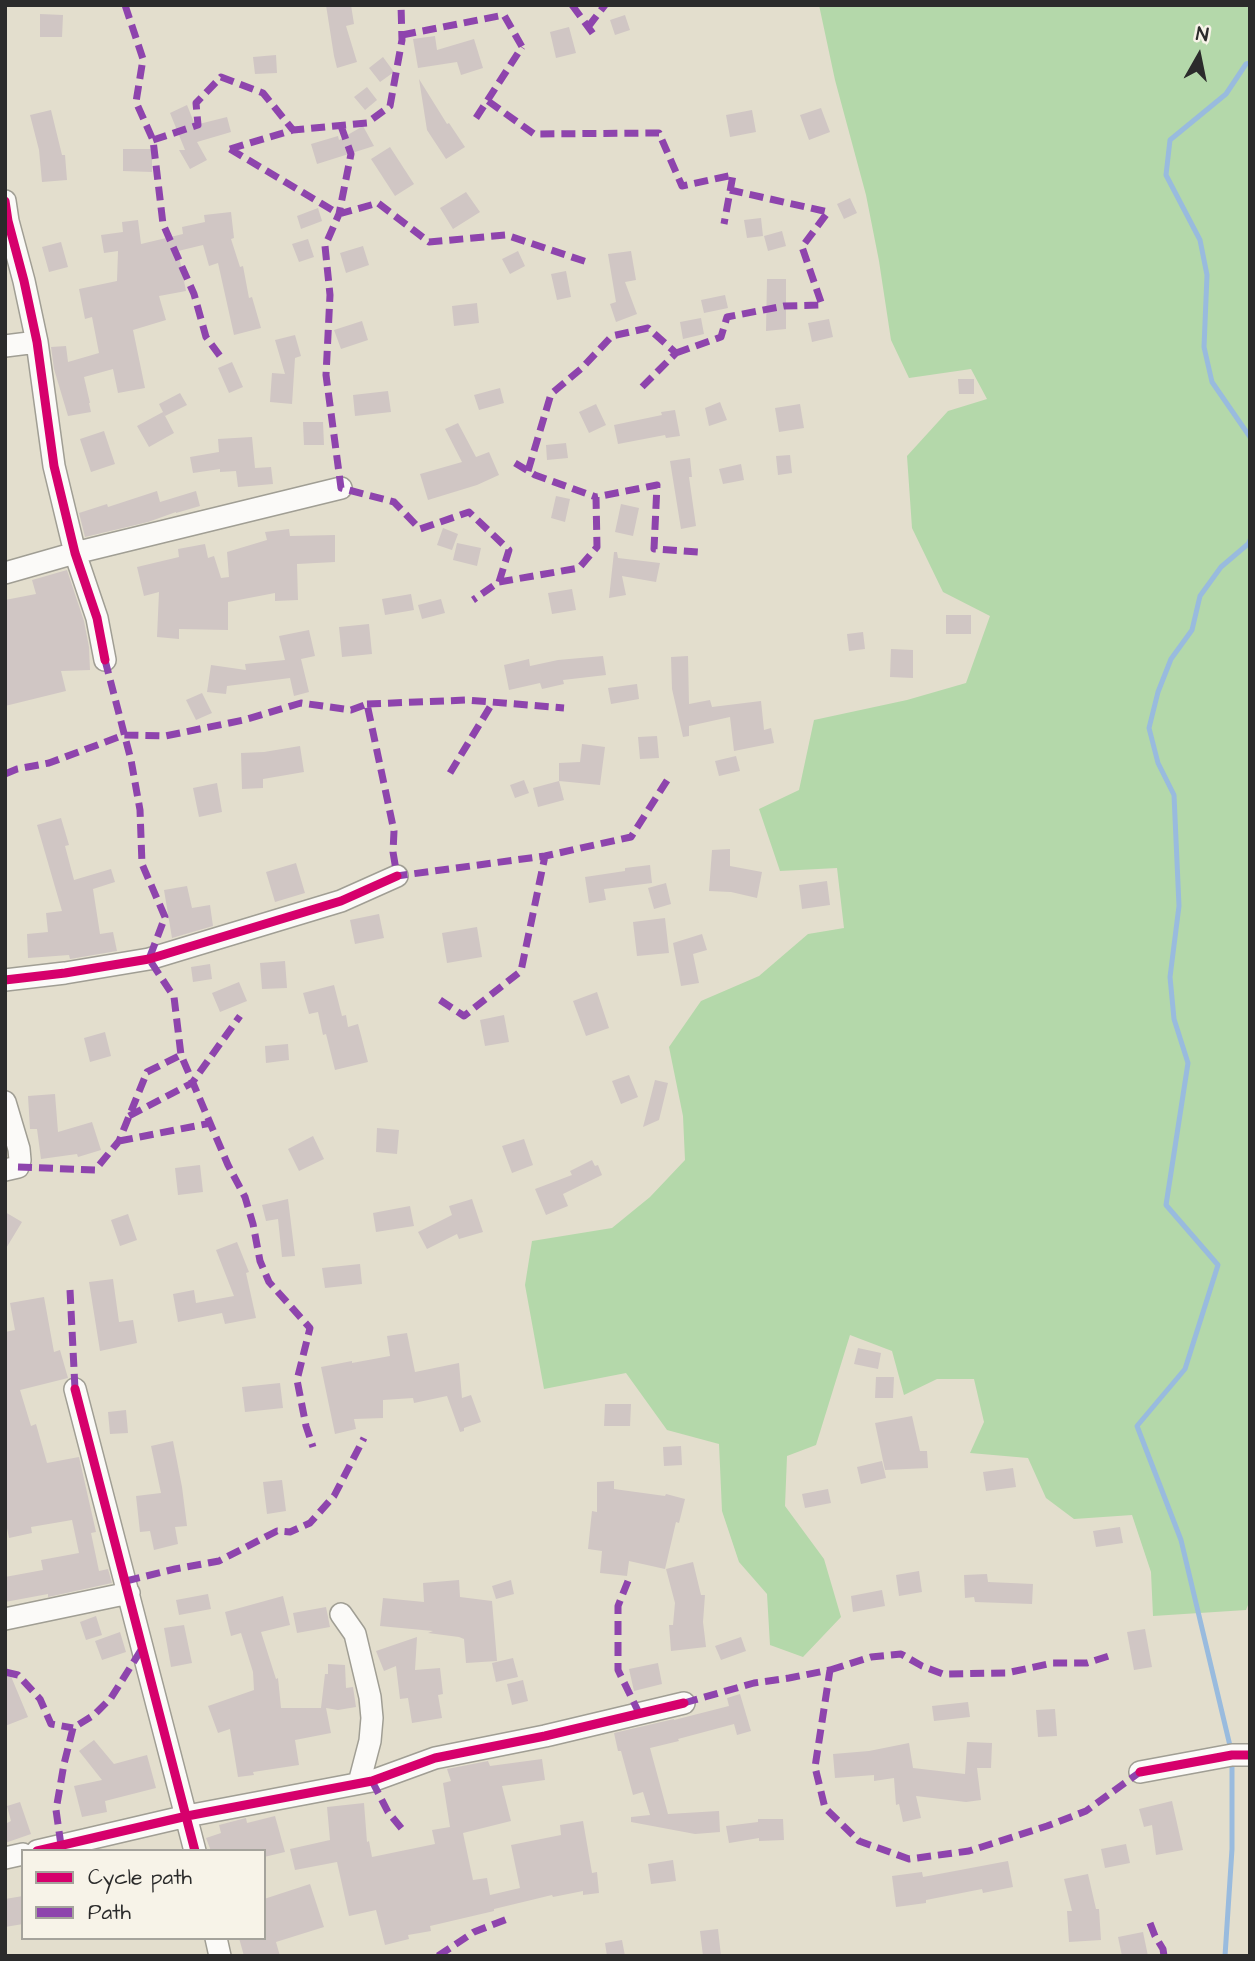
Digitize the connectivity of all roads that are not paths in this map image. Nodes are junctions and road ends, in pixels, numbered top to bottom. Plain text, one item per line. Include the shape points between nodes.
1 (5, 201) edge
2 (37, 342) junction
3 (5, 346) edge
4 (341, 488) dead end
5 (75, 553) junction
6 (5, 573) edge
7 (105, 660) dead end
8 (397, 876) dead end
9 (5, 980) edge
10 (5, 1102) edge
11 (5, 1170) edge
12 (75, 1390) dead end
13 (129, 1593) junction
14 (341, 1614) dead end
15 (5, 1619) edge
16 (684, 1703) dead end
17 (1250, 1755) edge
18 (1140, 1772) dead end
19 (359, 1783) junction
20 (187, 1816) junction
21 (46, 1849) edge
22 (195, 1849) edge

1 - 2 street
2 - 3 street
2 - 5 street via 54,466
4 - 5 street
5 - 6 street
5 - 7 street via 97,618
8 - 9 street via 341,901 149,959
10 - 11 street via 20,1160 18,1167
12 - 13 street
13 - 15 street
13 - 20 street
14 - 19 street via 355,1634 370,1698 370,1741
16 - 19 street via 435,1758
17 - 18 street
19 - 20 street
20 - 21 street
20 - 22 street

